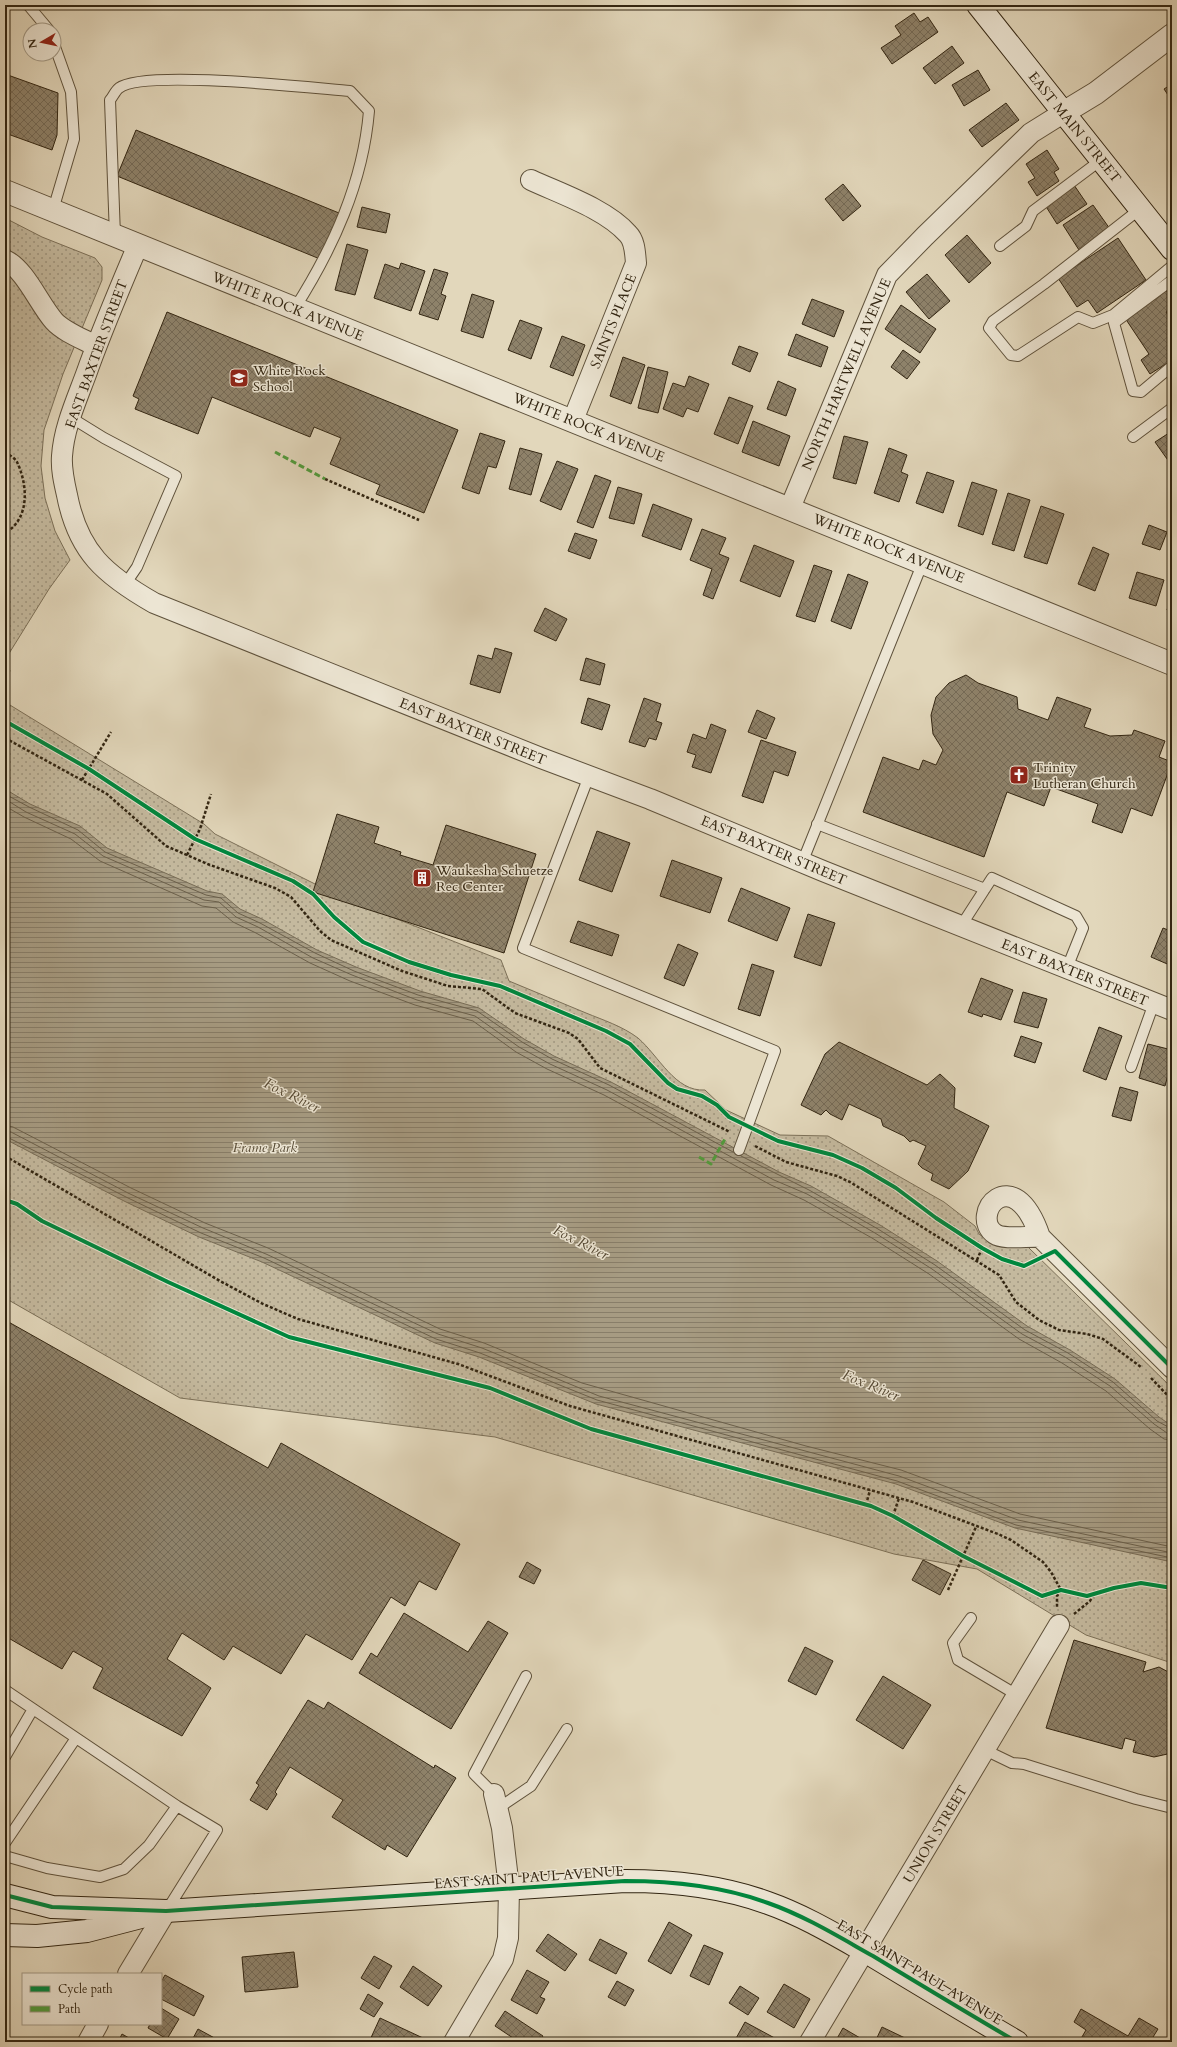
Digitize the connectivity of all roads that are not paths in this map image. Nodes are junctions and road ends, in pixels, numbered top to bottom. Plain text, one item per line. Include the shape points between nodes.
1 (28, 5) edge
2 (978, 5) edge
3 (42, 22) edge
4 (1172, 35) edge
5 (60, 62) edge
6 (1063, 113) junction
7 (1101, 160) junction
8 (531, 180) dead end
9 (5, 191) edge
10 (1140, 209) junction
11 (53, 210) junction
12 (115, 236) junction
13 (138, 245) junction
14 (1000, 246) dead end
15 (1172, 249) edge
16 (5, 260) edge
17 (1172, 266) edge
18 (1172, 280) edge
19 (295, 308) junction
20 (96, 346) junction
21 (1172, 366) edge
22 (1172, 408) edge
23 (70, 417) junction
24 (573, 420) junction
25 (1133, 437) dead end
26 (790, 508) junction
27 (923, 562) junction
28 (124, 586) junction
29 (1172, 664) edge
30 (589, 776) junction
31 (818, 824) junction
32 (802, 862) junction
33 (985, 889) junction
34 (961, 926) junction
35 (1067, 968) junction
36 (1163, 1007) edge
37 (1131, 1067) dead end
38 (739, 1150) dead end
39 (1040, 1237) dead end
40 (1169, 1358) edge
41 (970, 1618) dead end
42 (1059, 1625) road end
43 (526, 1676) dead end
44 (5, 1690) edge
45 (1017, 1695) junction
46 (33, 1709) junction
47 (567, 1729) dead end
48 (76, 1738) junction
49 (985, 1750) junction
50 (5, 1757) edge
51 (495, 1802) junction
52 (177, 1806) junction
53 (1172, 1808) edge
54 (5, 1843) edge
55 (5, 1856) edge
56 (509, 1888) junction
57 (5, 1895) edge
58 (166, 1911) junction
59 (5, 1935) edge
60 (864, 1951) junction
61 (129, 1973) edge
62 (97, 2025) edge
63 (88, 2042) edge
64 (454, 2042) edge
65 (810, 2042) edge
66 (1016, 2042) edge

1 - 3 lane
2 - 6 main road, EAST MAIN STREET
4 - 6 main road, NORTH HARTWELL AVENUE via 1096,93
5 - 11 lane via 71,92 74,139
6 - 7 main road, EAST MAIN STREET
6 - 26 street, NORTH HARTWELL AVENUE via 1031,133 887,275
7 - 10 main road, EAST MAIN STREET
7 - 14 lane via 1033,211 1026,226
8 - 24 street, SAINTS PLACE via 606,215 628,234 633,244 636,263
9 - 11 main road, WHITE ROCK AVENUE
10 - 15 main road, EAST MAIN STREET
10 - 17 lane via 993,321 989,328 1011,355 1018,356 1078,317 1094,323 1113,315
11 - 12 main road, WHITE ROCK AVENUE
12 - 13 main road, WHITE ROCK AVENUE
12 - 19 lane via 110,100 119,88 142,81 191,79 350,91 369,111 367,137 353,191 337,234 317,274
13 - 19 main road, WHITE ROCK AVENUE
13 - 20 street, EAST BAXTER STREET
16 - 20 street via 21,275 54,321
18 - 21 lane via 1114,323 1133,391 1141,392
19 - 24 main road, WHITE ROCK AVENUE
20 - 23 street, EAST BAXTER STREET
22 - 25 lane
23 - 28 street, EAST BAXTER STREET via 62,455 63,476 70,510 81,539 93,557 106,572
23 - 28 lane via 176,476 137,567
24 - 26 main road, WHITE ROCK AVENUE
26 - 27 main road, WHITE ROCK AVENUE
27 - 29 main road, WHITE ROCK AVENUE
27 - 31 lane
28 - 30 street, EAST BAXTER STREET via 160,606
30 - 32 street, EAST BAXTER STREET
30 - 38 lane via 523,948 776,1051
31 - 32 lane
31 - 33 lane
32 - 34 street, EAST BAXTER STREET
33 - 34 lane
33 - 35 lane via 992,878 1076,916 1083,928
34 - 35 street, EAST BAXTER STREET
35 - 36 street, EAST BAXTER STREET
36 - 37 lane
39 - 40 street
41 - 45 lane via 952,1643 958,1660
42 - 45 street, UNION STREET
43 - 51 lane via 474,1774
44 - 46 lane
45 - 49 street, UNION STREET
46 - 48 lane
46 - 50 lane
47 - 51 lane via 530,1786
48 - 52 lane
48 - 54 lane
49 - 53 lane via 1012,1763 1024,1764
49 - 60 street, UNION STREET
51 - 56 street via 502,1828
52 - 55 lane via 149,1845 129,1864 100,1877 47,1868
52 - 58 lane via 217,1830
56 - 58 main road, EAST SAINT PAUL AVENUE
56 - 60 main road, EAST SAINT PAUL AVENUE via 625,1881 696,1885 742,1895 784,1909 844,1938
56 - 64 street via 508,1938 503,1960
57 - 58 main road, EAST SAINT PAUL AVENUE via 52,1907
58 - 59 main road via 87,1931 37,1936
58 - 61 street
60 - 65 street, UNION STREET
60 - 66 main road, EAST SAINT PAUL AVENUE
62 - 63 street

